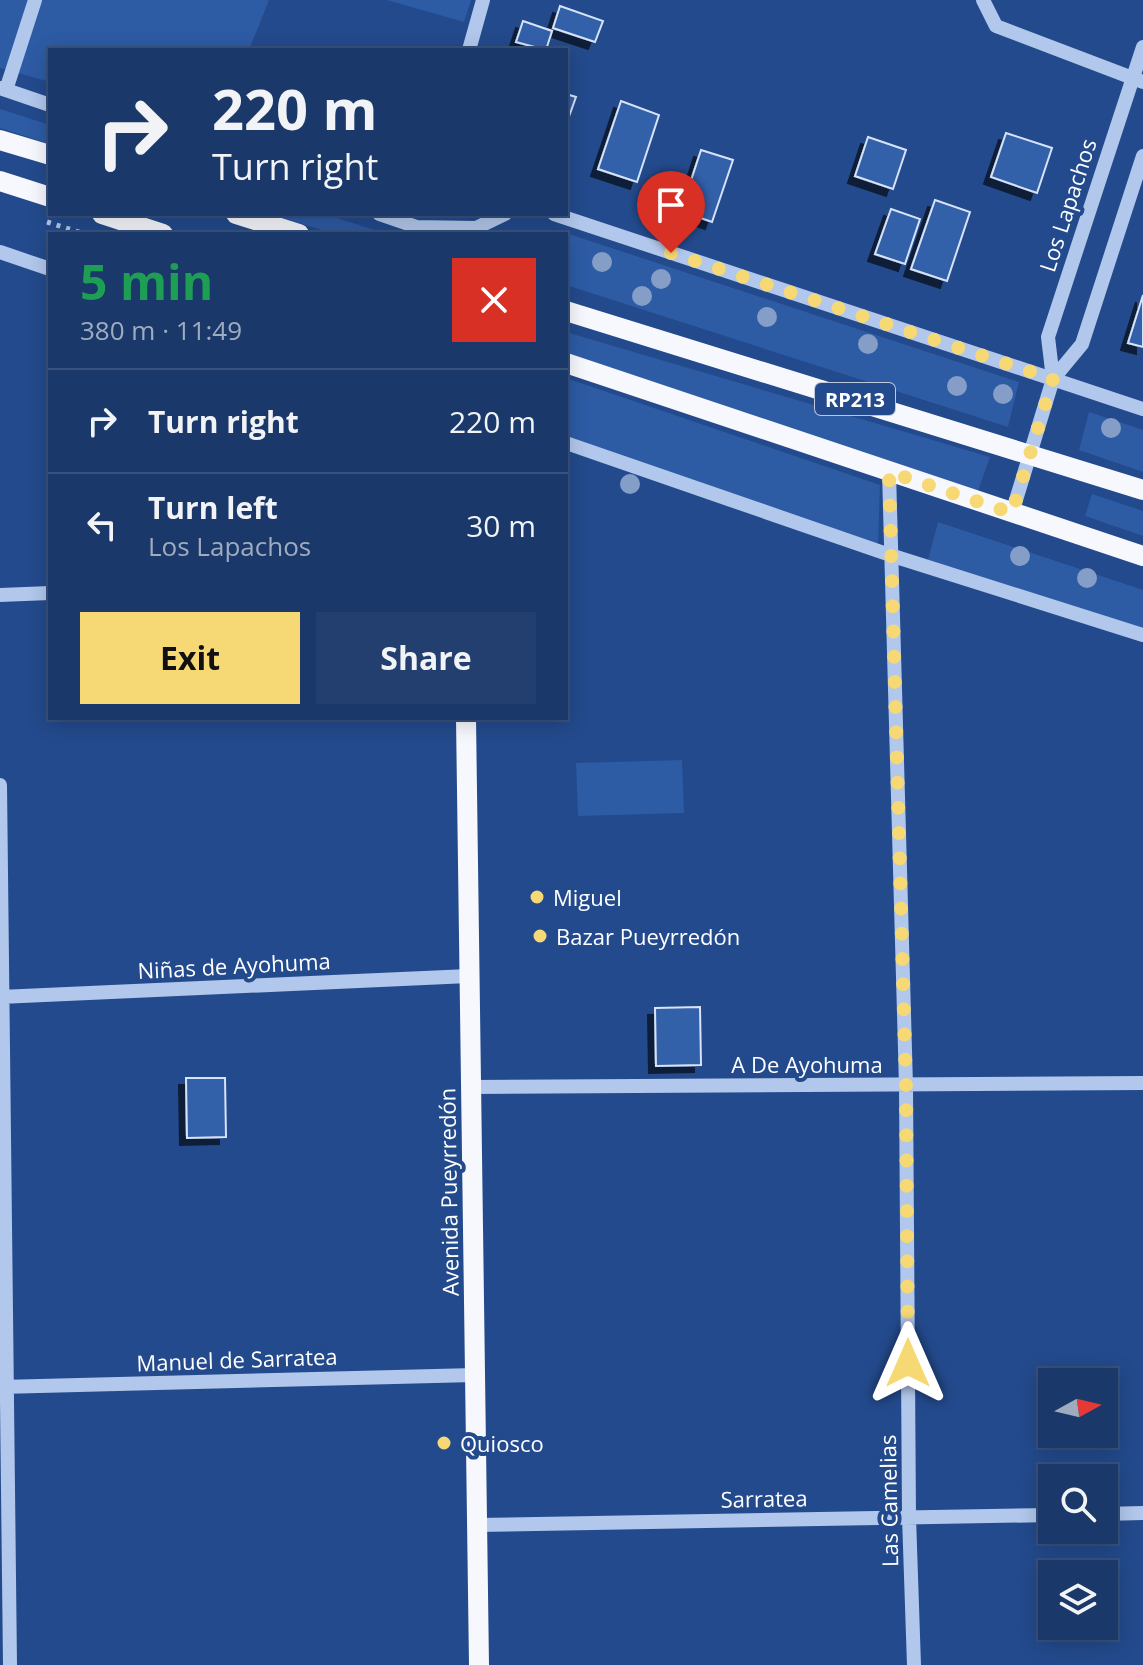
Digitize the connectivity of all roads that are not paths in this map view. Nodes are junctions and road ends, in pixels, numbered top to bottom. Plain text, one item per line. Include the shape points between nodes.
1 (35, 0) edge
2 (483, 0) edge
3 (983, 0) edge
4 (1143, 47) edge
5 (470, 48) edge
6 (1137, 80) edge
7 (3, 89) edge
8 (48, 104) edge
9 (0, 140) edge
10 (48, 154) edge
11 (1143, 156) edge
12 (1, 187) edge
13 (48, 197) edge
14 (108, 216) edge
15 (242, 216) edge
16 (386, 216) edge
17 (501, 216) edge
18 (560, 216) edge
19 (418, 225) edge
20 (475, 231) edge
21 (157, 232) edge
22 (293, 232) edge
23 (0, 252) edge
24 (48, 268) edge
25 (568, 312) edge
26 (568, 364) edge
27 (1053, 379) junction
28 (1143, 409) edge
29 (568, 444) edge
30 (1032, 453) junction
31 (889, 472) junction
32 (1143, 490) edge
33 (1012, 513) junction
34 (890, 555) junction
35 (1143, 556) edge
36 (48, 593) edge
37 (0, 595) edge
38 (1143, 635) edge
39 (466, 720) edge
40 (0, 785) edge
41 (469, 976) junction
42 (2, 997) edge
43 (1143, 1083) edge
44 (906, 1086) junction
45 (471, 1087) junction
46 (475, 1375) junction
47 (3, 1387) edge
48 (1143, 1513) edge
49 (1118, 1514) edge
50 (1038, 1515) edge
51 (909, 1517) junction
52 (476, 1525) junction
53 (10, 1665) edge
54 (479, 1665) edge
55 (914, 1665) edge

1 - 7 street
2 - 5 street
3 - 6 street via 996,26
4 - 6 street, Los Lapachos
6 - 27 street, Los Lapachos via 1048,337
7 - 8 street
9 - 10 main road
11 - 27 street, Los Lapachos via 1082,344
12 - 13 main road
14 - 21 main road
15 - 22 main road
16 - 19 street
17 - 20 street
18 - 27 street
19 - 20 street
23 - 24 street
25 - 30 main road, RP213
26 - 31 main road, RP213
27 - 28 street
27 - 30 street, Los Lapachos
29 - 34 street
30 - 32 main road, RP213
30 - 33 street, Los Lapachos
31 - 33 main road, RP213
31 - 34 street, Las Camelias
33 - 35 main road, RP213
34 - 38 street
34 - 44 street, Las Camelias
36 - 37 street
39 - 41 main road, Avenida Pueyrredón
40 - 42 street
41 - 42 street, Niñas de Ayohuma
41 - 45 main road, Avenida Pueyrredón
42 - 47 street
43 - 44 street, A De Ayohuma
44 - 45 street, A De Ayohuma
44 - 51 street, Las Camelias
45 - 46 main road, Avenida Pueyrredón
46 - 47 street, Manuel de Sarratea
46 - 52 main road, Avenida Pueyrredón
47 - 53 street
48 - 49 street
50 - 51 street, Sarratea
51 - 52 street, Sarratea
51 - 55 street, Las Camelias
52 - 54 main road, Avenida Pueyrredón

